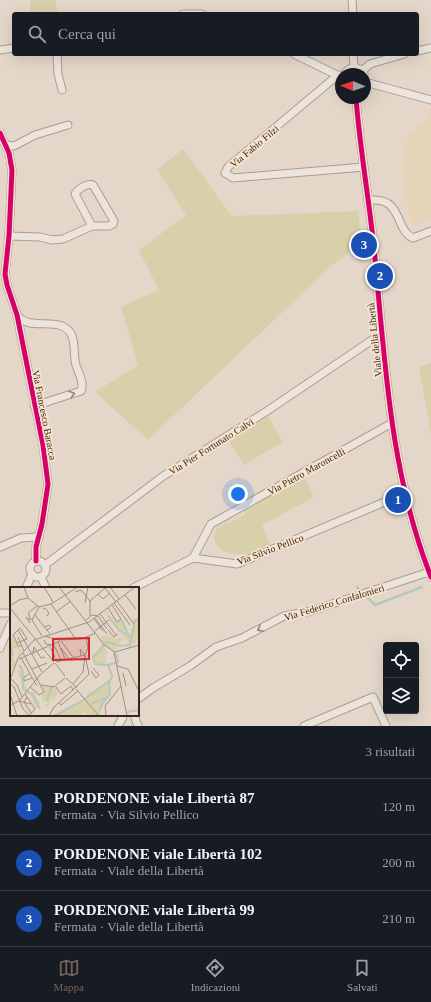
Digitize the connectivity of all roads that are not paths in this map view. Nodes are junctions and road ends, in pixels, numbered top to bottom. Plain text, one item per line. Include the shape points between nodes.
1 (352, 0) edge
2 (353, 12) edge
3 (12, 48) edge
4 (431, 48) edge
5 (0, 50) edge
6 (419, 51) edge
7 (57, 56) edge
8 (298, 56) edge
9 (353, 56) edge
10 (397, 56) edge
11 (354, 68) edge
12 (368, 68) edge
13 (335, 72) edge
14 (371, 79) edge
15 (335, 80) edge
16 (62, 90) dead end
17 (431, 100) edge
18 (357, 104) edge
19 (68, 125) dead end
20 (0, 133) edge
21 (6, 145) junction
22 (364, 167) junction
23 (368, 200) junction
24 (92, 226) junction
25 (431, 231) edge
26 (9, 236) junction
27 (2, 276) edge
28 (18, 315) junction
29 (381, 334) junction
30 (34, 406) junction
31 (392, 423) junction
32 (406, 493) junction
33 (39, 537) junction
34 (0, 547) edge
35 (194, 558) junction
36 (36, 561) junction
37 (45, 565) junction
38 (32, 574) junction
39 (430, 574) edge
40 (40, 576) junction
41 (26, 587) edge
42 (46, 587) edge
43 (135, 587) edge
44 (0, 612) edge
45 (10, 613) edge
46 (10, 625) edge
47 (0, 648) edge
48 (139, 698) edge
49 (123, 716) edge
50 (134, 716) edge
51 (118, 726) edge
52 (138, 726) edge
53 (304, 726) edge
54 (386, 726) edge

1 - 2 street
3 - 5 street
4 - 6 street
7 - 16 street
8 - 13 street
9 - 11 street
10 - 12 street via 370,64
14 - 17 street
15 - 22 street, Via Fabio Filzi via 225,173 233,178
18 - 22 street, Viale della Libertà
19 - 21 street via 36,135 14,146
20 - 21 street
21 - 26 street via 12,170
22 - 23 street, Viale della Libertà
23 - 25 street via 388,203 408,236 413,238
23 - 29 street, Viale della Libertà
24 - 24 street via 109,226 114,221 90,184 75,194
24 - 26 street via 63,239
26 - 27 street
27 - 28 street, Via Francesco Baracca
28 - 30 street, Via Francesco Baracca
30 -> 28 street, Via Francesco Baracca via 81,391 82,384 74,360 73,338 67,329 56,324 25,322
29 - 31 street, Viale della Libertà
29 - 37 street, Via Pier Fortunato Calvi via 267,411 162,477
30 - 33 street, Via Francesco Baracca via 48,484
31 - 32 street, Viale della Libertà
31 - 35 street, Via Pietro Maroncelli via 211,524
32 - 35 street, Via Silvio Pellico via 237,564
32 - 39 street, Viale della Libertà
33 - 34 street via 21,538
33 - 36 street, Via Francesco Baracca
35 - 43 street
36 - 37 street via 41,561
36 - 38 street via 30,566
37 - 40 street via 46,570
38 - 40 street
38 - 41 street
39 -> 48 street, Via Federico Confalonieri via 311,611 284,616 242,638 216,648
40 - 42 street
44 - 45 street
46 - 47 street
49 - 51 street
50 - 52 street
53 - 54 street via 373,697

